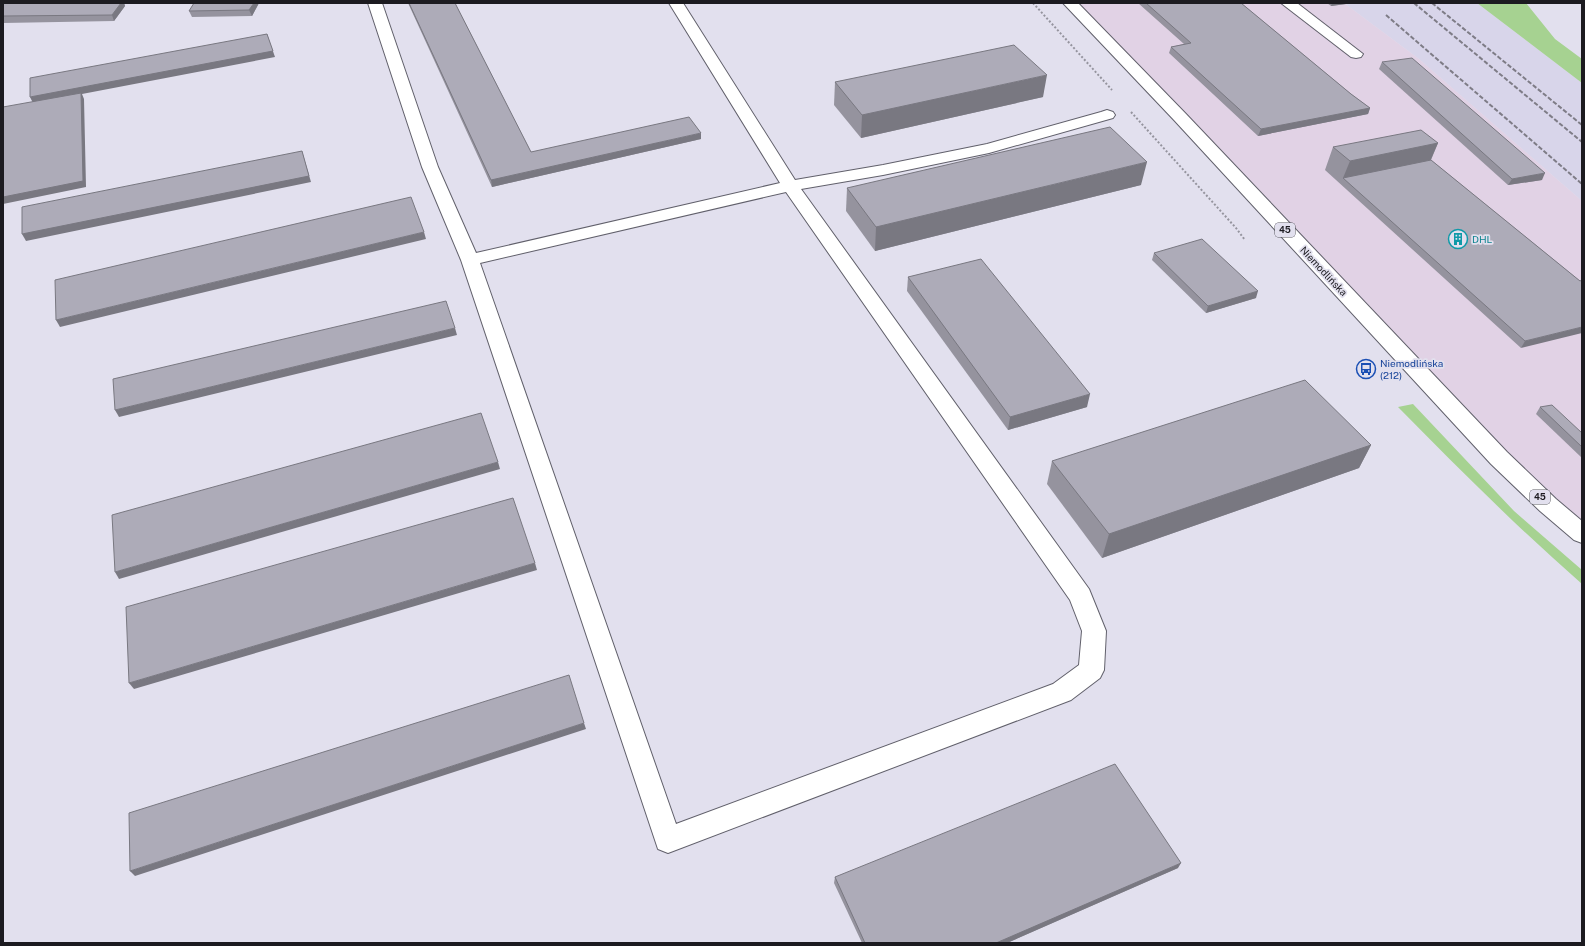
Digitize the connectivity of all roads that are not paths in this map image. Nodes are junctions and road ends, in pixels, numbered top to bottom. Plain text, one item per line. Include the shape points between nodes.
1 (375, 3) edge
2 (676, 3) edge
3 (1070, 3) edge
4 (1288, 3) edge
5 (1356, 54) dead end
6 (1107, 115) dead end
7 (790, 186) junction
8 (470, 260) junction
9 (1582, 534) edge

1 - 8 main road via 430,167
2 - 7 main road
3 - 9 main road, Niemodlińska / 45 via 1180,116 1499,458
4 - 5 main road
6 - 7 main road via 989,148
7 - 8 main road
7 - 8 main road via 1080,596 1094,631 1091,670 1062,692 668,840

